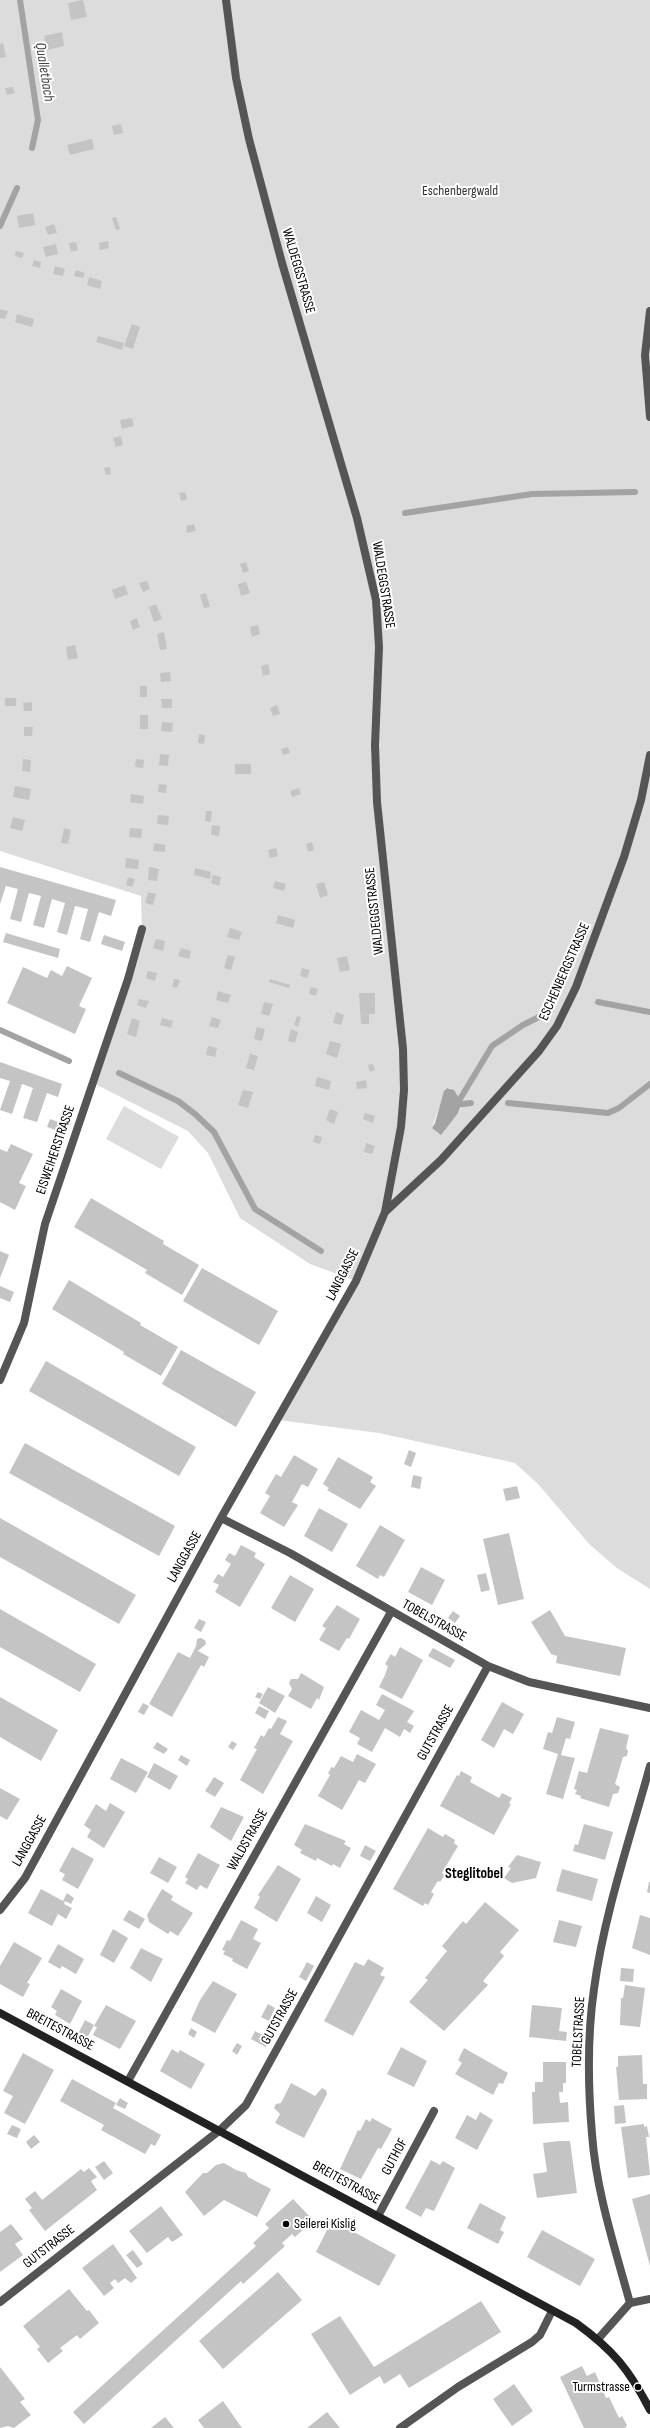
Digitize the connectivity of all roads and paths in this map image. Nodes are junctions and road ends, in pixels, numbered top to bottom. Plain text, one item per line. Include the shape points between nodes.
1 (226, 0) edge
2 (650, 311) edge
3 (650, 417) edge
4 (650, 755) edge
5 (142, 929) dead end
6 (385, 1212) junction
7 (0, 1380) edge
8 (221, 1518) junction
9 (391, 1612) junction
10 (488, 1666) junction
11 (650, 1708) edge
12 (650, 1766) edge
13 (0, 1910) edge
14 (0, 2014) edge
15 (128, 2081) junction
16 (434, 2111) dead end
17 (220, 2130) junction
18 (378, 2216) junction
19 (650, 2299) edge
20 (0, 2302) edge
21 (630, 2302) junction
22 (552, 2311) junction
23 (598, 2339) junction
24 (650, 2410) edge
25 (400, 2428) edge

1 - 6 street, WALDEGGSTRASSE via 236,78 249,139 282,263 357,518 376,600 379,647 375,745 377,802 404,1071 398,1152
2 - 3 street via 645,355
4 - 6 street, ESCHENBERGSTRASSE via 641,800 624,858 576,987 557,1026 539,1050 441,1160
5 - 7 street, EISWEIHERSTRASSE via 128,979 45,1224 24,1323
6 - 8 street, LANGGASSE via 356,1281
8 - 9 street, TOBELSTRASSE via 290,1553
8 - 13 street, LANGGASSE via 25,1878
9 - 10 street, TOBELSTRASSE
9 - 15 street, WALDSTRASSE
10 - 11 street, TOBELSTRASSE via 529,1682
10 - 17 street, GUTSTRASSE via 246,2105
12 - 21 street, TOBELSTRASSE via 607,1927 594,1989 589,2053 593,2143 603,2204
14 - 15 main road, BREITESTRASSE
15 - 17 main road, BREITESTRASSE
16 - 18 street, GUTHOF
17 - 18 main road, BREITESTRASSE
17 - 20 street, GUTSTRASSE
18 - 22 main road, BREITESTRASSE
19 - 21 street
21 - 23 street
22 - 23 main road, BREITESTRASSE via 576,2323
22 - 25 street via 540,2336 458,2387
23 - 24 main road, BREITESTRASSE via 628,2370

